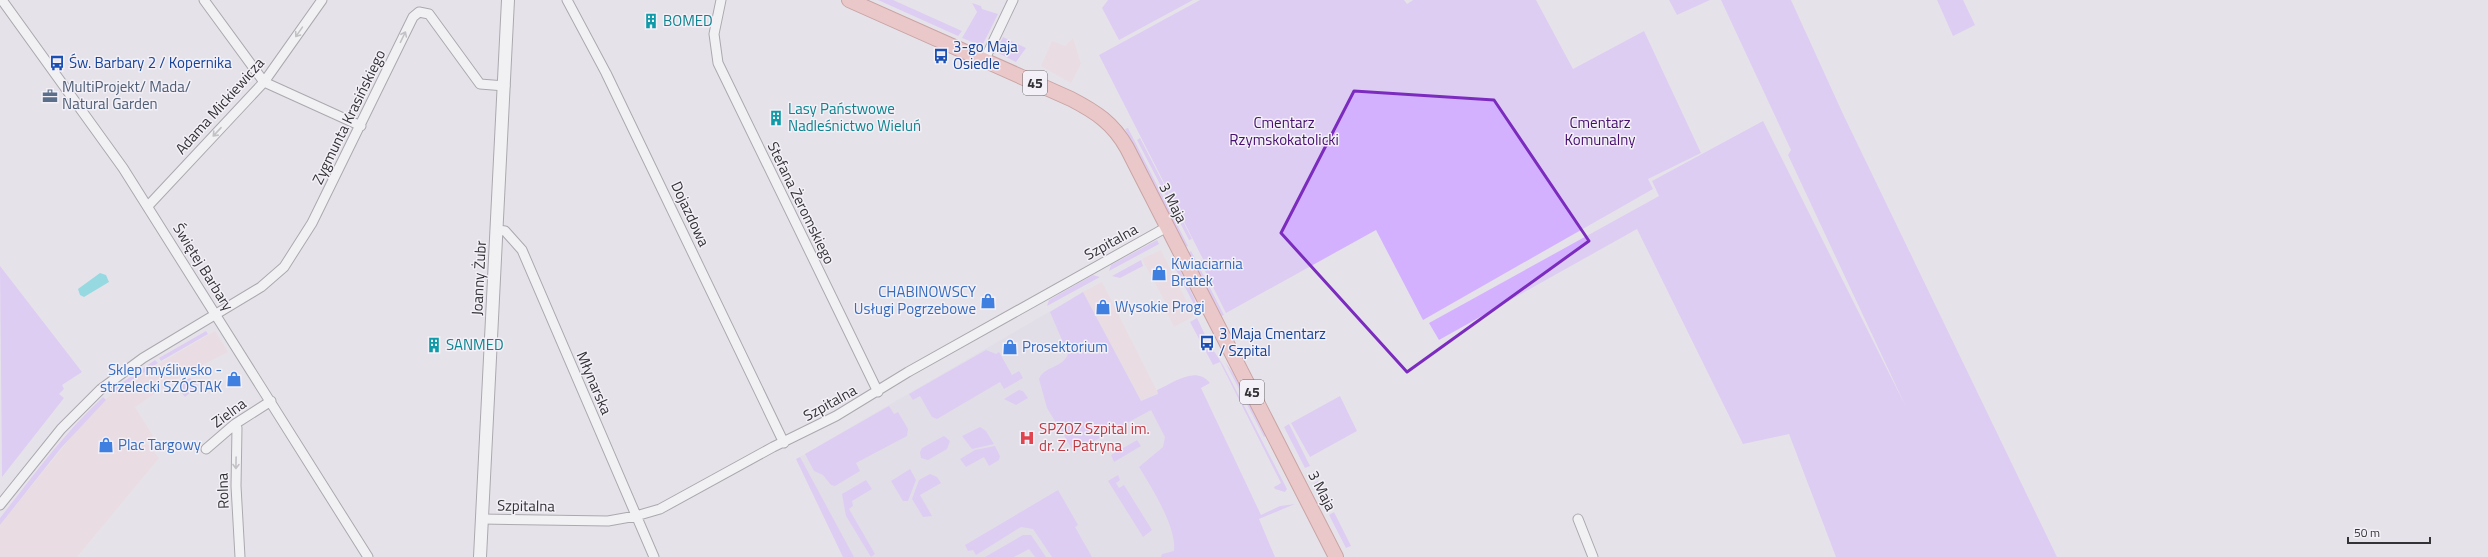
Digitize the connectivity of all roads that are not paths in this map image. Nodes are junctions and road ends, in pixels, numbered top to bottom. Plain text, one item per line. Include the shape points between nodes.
1 (2, 0) edge
2 (204, 0) edge
3 (322, 0) edge
4 (508, 0) edge
5 (567, 0) edge
6 (721, 0) edge
7 (1013, 0) edge
8 (852, 1) edge
9 (984, 61) junction
10 (264, 82) junction
11 (505, 86) junction
12 (361, 126) junction
13 (148, 206) junction
14 (1167, 227) junction
15 (498, 230) junction
16 (216, 315) junction
17 (878, 392) junction
18 (271, 401) junction
19 (235, 424) junction
20 (784, 443) junction
21 (206, 449) dead end
22 (0, 505) edge
23 (636, 516) junction
24 (482, 519) junction
25 (1578, 519) dead end
26 (240, 557) edge
27 (368, 557) edge
28 (480, 557) edge
29 (654, 557) edge
30 (1336, 557) edge
31 (1594, 557) edge

1 - 13 street, Świętej Barbary
2 - 10 street
3 -> 10 street, Adama Mickiewicza
4 - 11 street, Joanny Żubr
5 - 20 street, Dojazdowa via 606,73
6 - 17 street, Stefana Żeromskiego via 714,34 718,63
7 - 9 street
8 - 9 main road, 3 Maja / 45
9 - 14 main road, 3 Maja / 45 via 1071,99 1106,120 1121,138
10 - 12 street
10 -> 13 street, Adama Mickiewicza
12 -> 11 street, Zygmunta Krasińskiego via 413,18 419,12 430,14 480,84
11 - 15 street, Joanny Żubr
12 - 16 street, Zygmunta Krasińskiego via 293,255 261,287
13 - 16 street, Świętej Barbary
14 - 17 street, Szpitalna via 908,372
14 - 30 main road, 3 Maja / 45
15 - 23 street, Młynarska via 505,231 522,250
15 - 24 street, Joanny Żubr
16 - 18 street, Świętej Barbary
16 - 22 street, Zygmunta Krasińskiego via 143,358 92,397 61,429
17 - 20 street, Szpitalna
18 - 19 street, Zielna
18 - 27 street, Świętej Barbary
19 - 21 street, Zielna
19 -> 26 street, Rolna
20 - 23 street, Szpitalna via 667,506
23 - 24 street, Szpitalna via 594,521
23 - 29 street, Młynarska
24 - 28 street, Joanny Żubr
25 - 31 street

